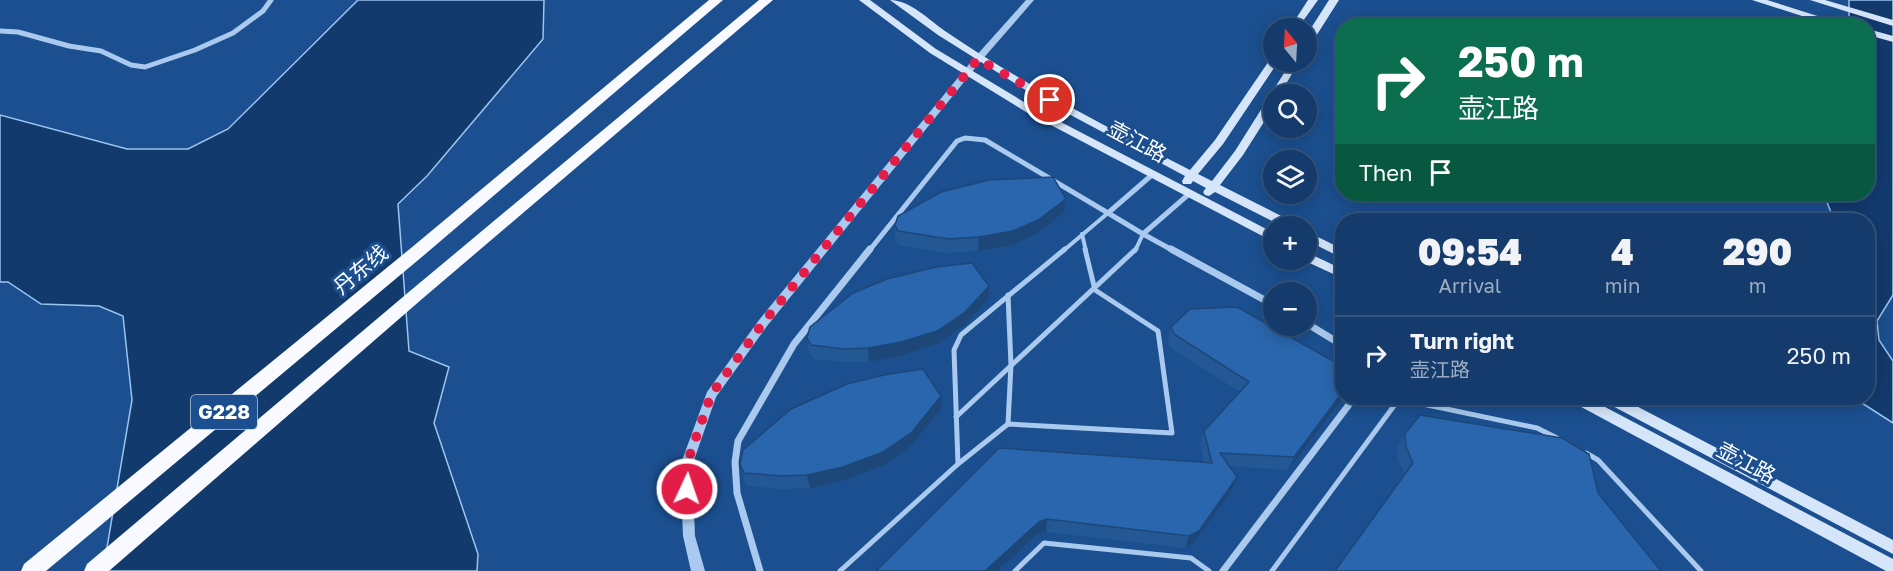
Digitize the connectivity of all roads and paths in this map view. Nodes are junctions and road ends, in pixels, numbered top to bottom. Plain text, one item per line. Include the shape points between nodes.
1 (271, 0) edge
2 (717, 0) edge
3 (767, 0) edge
4 (864, 0) edge
5 (895, 0) edge
6 (1030, 0) edge
7 (1313, 0) edge
8 (1334, 0) edge
9 (1758, 0) edge
10 (1815, 0) edge
11 (1301, 18) edge
12 (1820, 18) edge
13 (1893, 23) edge
14 (1317, 27) edge
15 (0, 31) edge
16 (1875, 34) edge
17 (1893, 39) edge
18 (978, 59) junction
19 (1266, 72) edge
20 (967, 73) junction
21 (1263, 113) edge
22 (1153, 174) junction
23 (1191, 175) junction
24 (1214, 187) junction
25 (1185, 191) junction
26 (1203, 200) junction
27 (1108, 213) junction
28 (1271, 216) edge
29 (1263, 232) edge
30 (1082, 234) junction
31 (1143, 234) junction
32 (1317, 241) edge
33 (1335, 250) edge
34 (1317, 261) edge
35 (1335, 270) edge
36 (1095, 290) junction
37 (1008, 295) junction
38 (1263, 299) edge
39 (1317, 330) edge
40 (1335, 341) edge
41 (1011, 365) junction
42 (1349, 405) edge
43 (1395, 405) edge
44 (1428, 405) edge
45 (1590, 405) edge
46 (1623, 405) edge
47 (956, 417) junction
48 (1008, 424) junction
49 (1568, 444) edge
50 (1578, 449) edge
51 (958, 464) junction
52 (1893, 547) edge
53 (1893, 567) edge
54 (31, 571) edge
55 (94, 571) edge
56 (698, 571) edge
57 (760, 571) edge
58 (840, 571) edge
59 (1014, 571) edge
60 (1209, 571) edge
61 (1222, 571) edge
62 (1272, 571) edge
63 (1701, 571) edge

1 - 15 street via 242,29 145,68 126,65 104,52
2 - 54 highway, 丹东线 / G228
3 - 55 highway, G228
4 - 20 main road, 壶江路
5 - 18 main road, 壶江路
6 - 18 street
7 - 11 main road
8 - 14 main road
9 - 12 main road
10 - 13 main road
16 - 17 main road
18 - 20 street
18 - 23 main road, 壶江路
19 - 23 main road via 1219,142
20 - 22 main road, 壶江路
20 - 56 street via 763,323 711,395 686,466 689,536
21 - 24 main road
22 - 25 main road, 壶江路
22 - 27 street
23 - 24 main road, 壶江路
23 - 25 main road
24 - 26 main road
24 - 28 main road, 壶江路
25 - 26 main road, 壶江路
25 - 31 street
26 - 29 main road, 壶江路
27 - 30 lane
27 - 31 street
27 - 57 street via 985,140 957,141 794,344 738,441 737,493
30 - 36 lane
30 - 37 lane
31 - 36 lane via 1136,250
31 - 38 street
32 - 33 main road
34 - 35 main road
36 - 41 lane
36 - 48 lane via 1158,331 1172,433
37 - 41 lane
37 - 47 lane via 960,335 954,350
39 - 40 street
41 - 47 lane
41 - 48 lane
42 - 61 street
43 - 62 lane
44 - 49 lane via 1537,428
45 - 53 main road, 壶江路
46 - 52 main road, 壶江路
47 - 51 lane
48 - 51 lane
50 - 63 lane via 1598,460
51 - 58 lane
59 - 60 lane via 1044,543 1191,558

